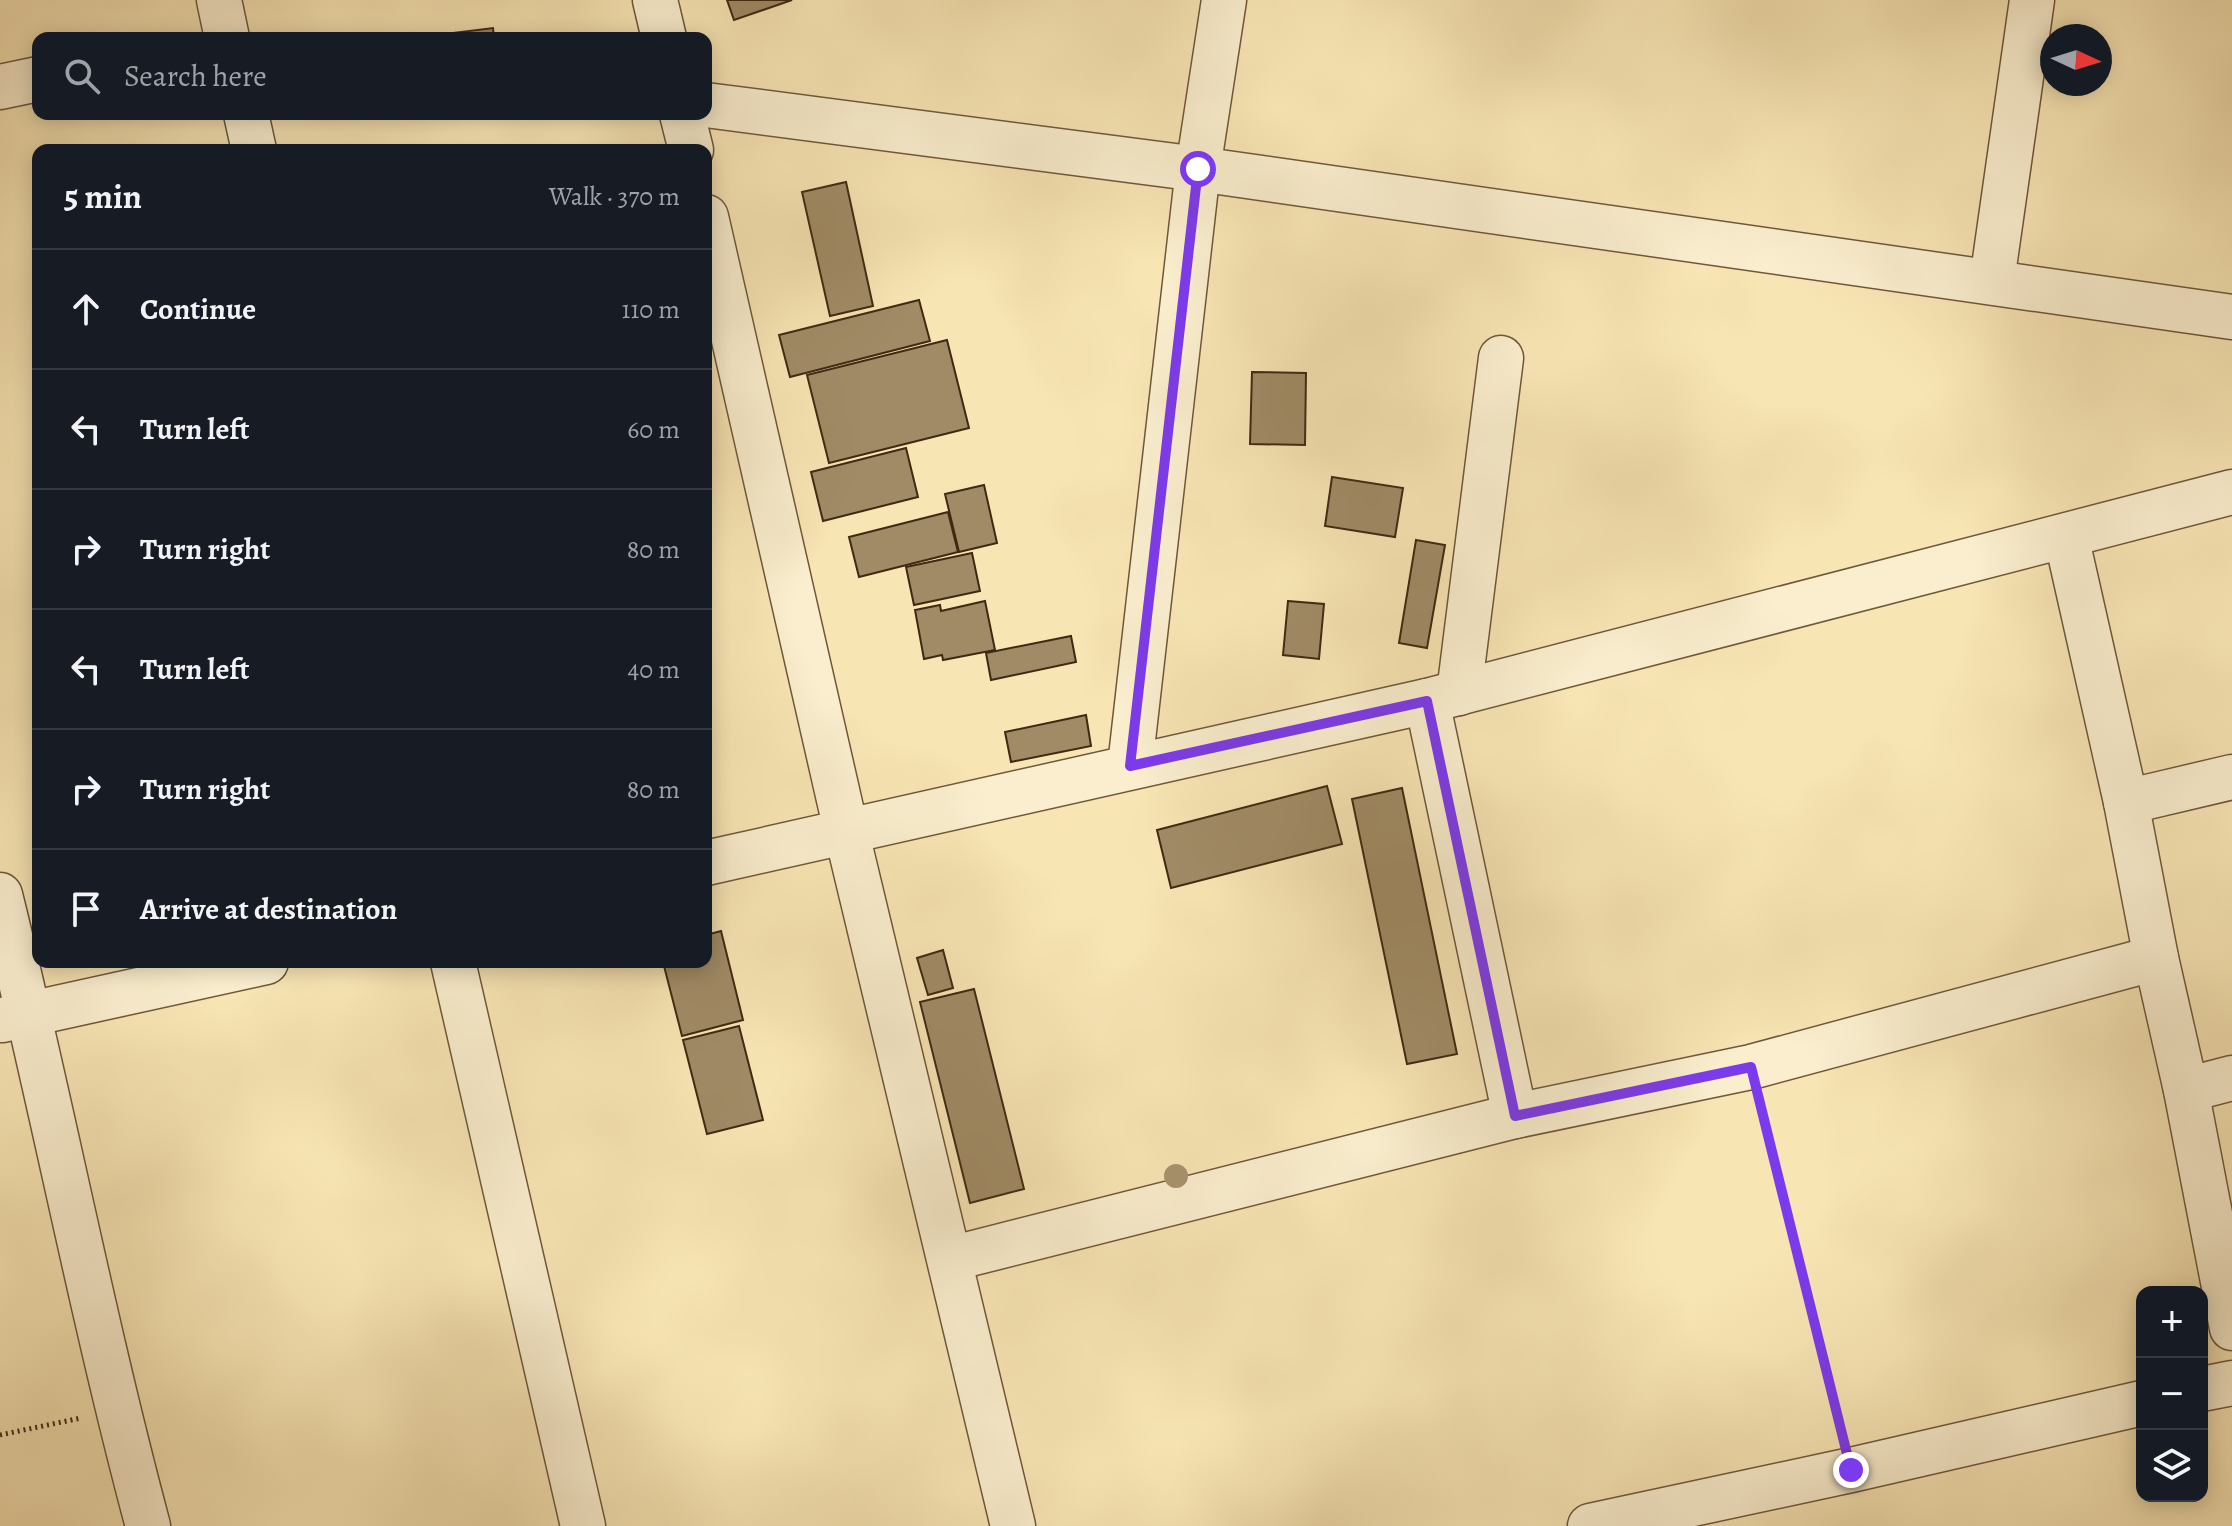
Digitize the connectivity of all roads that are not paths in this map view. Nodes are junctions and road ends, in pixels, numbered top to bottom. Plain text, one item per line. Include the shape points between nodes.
1 (655, 0) edge
2 (1224, 0) edge
3 (2032, 0) edge
4 (663, 32) edge
5 (32, 80) edge
6 (0, 87) edge
7 (712, 106) edge
8 (247, 120) edge
9 (684, 120) edge
10 (253, 144) edge
11 (690, 144) edge
12 (1198, 169) junction
13 (712, 243) edge
14 (1992, 281) junction
15 (2232, 317) edge
16 (1501, 358) dead end
17 (2232, 492) edge
18 (2066, 536) junction
19 (1443, 697) junction
20 (1130, 766) junction
21 (2232, 777) edge
22 (2126, 802) junction
23 (846, 830) junction
24 (712, 862) edge
25 (0, 895) edge
26 (2156, 958) junction
27 (239, 968) edge
28 (454, 968) edge
29 (15, 1017) edge
30 (2232, 1078) edge
31 (2186, 1090) junction
32 (1515, 1116) junction
33 (2225, 1247) edge
34 (950, 1259) junction
35 (2232, 1328) edge
36 (2232, 1383) edge
37 (2208, 1388) edge
38 (2136, 1404) edge
39 (148, 1526) edge
40 (583, 1526) edge
41 (1013, 1526) edge
42 (1590, 1526) edge

1 - 4 street
2 - 12 street
3 - 14 street
5 - 6 street
7 - 12 street
8 - 10 street
9 - 11 street
12 - 14 street
12 - 20 street
13 - 23 street
14 - 15 street
16 - 19 street
17 - 18 street
18 - 19 street
18 - 22 street
19 - 20 street
19 - 32 street
20 - 23 street
21 - 22 street
22 - 26 street
23 - 24 street
23 - 34 street
25 - 29 street
26 - 31 street
26 - 32 street via 1751,1067
27 - 29 street
28 - 40 street
29 - 39 street
30 - 31 street
31 - 33 street
32 - 34 street
33 - 35 street
34 - 41 street
36 - 37 street
38 - 42 street

